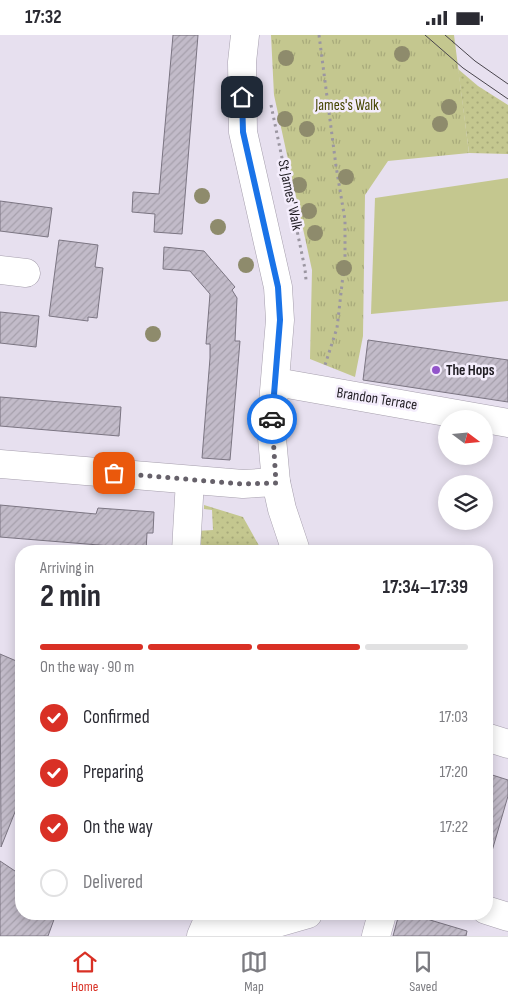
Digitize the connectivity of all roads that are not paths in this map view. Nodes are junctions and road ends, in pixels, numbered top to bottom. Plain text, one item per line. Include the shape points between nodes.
1 (245, 35) edge
2 (276, 382) junction
3 (508, 423) edge
4 (0, 464) edge
5 (190, 480) junction
6 (276, 483) junction
7 (186, 545) edge
8 (294, 545) edge
9 (493, 739) edge
10 (508, 744) edge
11 (493, 912) edge
12 (508, 917) edge
13 (287, 920) edge
14 (380, 920) edge
15 (198, 924) edge
16 (376, 936) edge

1 - 2 street via 243,132 278,287 280,320
2 - 3 street, Brandon Terrace
2 - 6 street via 271,427
4 - 5 street
5 - 6 street
5 - 7 street
6 - 8 street
9 - 10 street
11 - 12 street
13 - 15 street via 270,925
14 - 16 street

